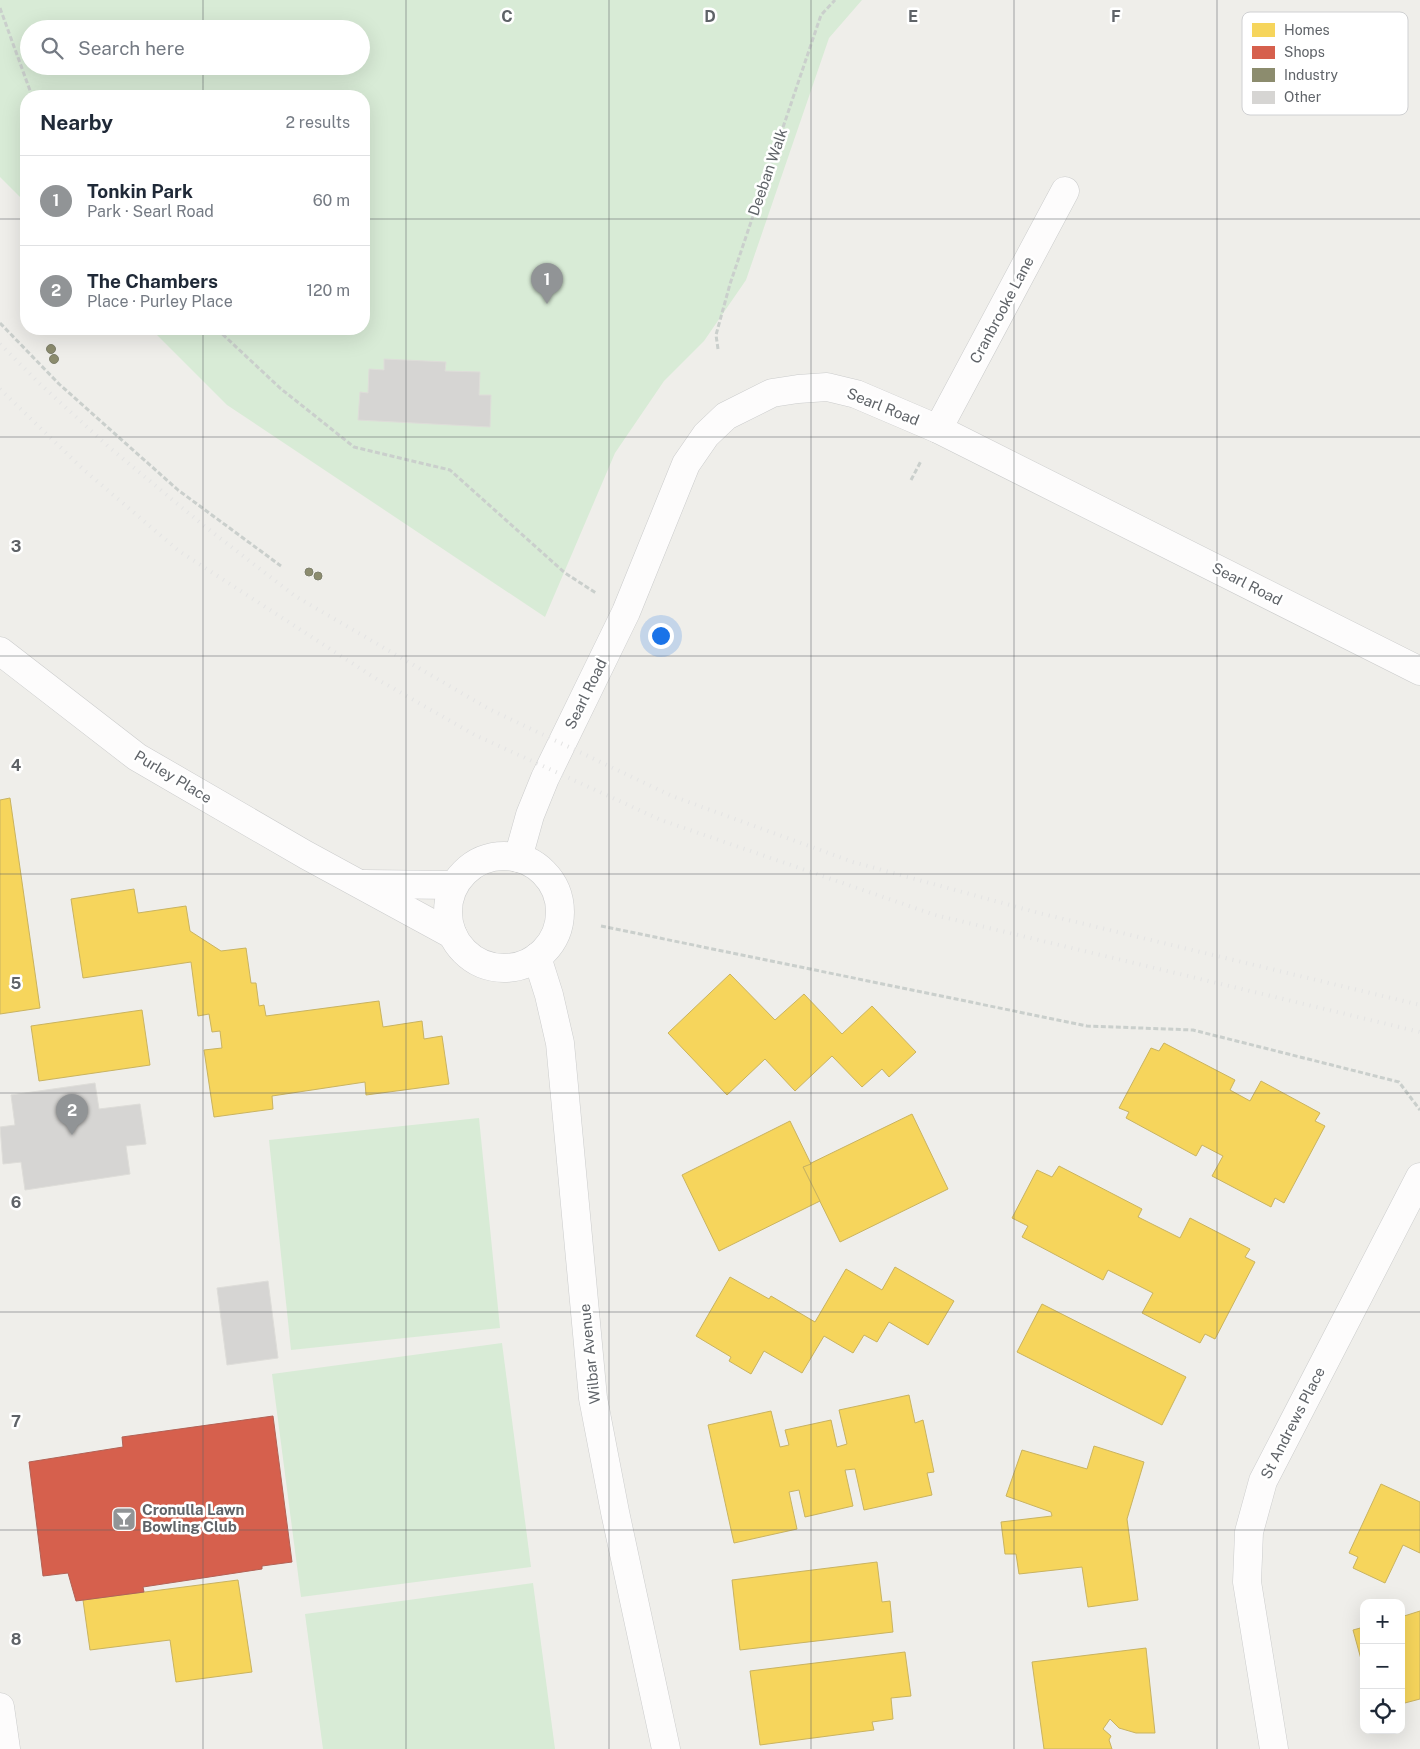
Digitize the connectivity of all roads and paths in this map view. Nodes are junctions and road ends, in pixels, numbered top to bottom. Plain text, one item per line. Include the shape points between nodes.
1 (835, 0) edge
2 (0, 8) edge
3 (20, 63) edge
4 (24, 75) edge
5 (30, 90) edge
6 (1065, 191) dead end
7 (0, 323) edge
8 (223, 335) edge
9 (718, 349) dead end
10 (938, 430) junction
11 (281, 566) dead end
12 (626, 612) junction
13 (0, 651) edge
14 (1420, 671) edge
15 (518, 858) junction
16 (360, 884) junction
17 (454, 884) junction
18 (601, 926) dead end
19 (453, 935) junction
20 (537, 957) junction
21 (1420, 1110) edge
22 (1420, 1177) edge
23 (0, 1706) edge
24 (6, 1749) edge
25 (666, 1749) edge
26 (1274, 1749) edge

1 - 9 path, Deeban Walk via 821,15 730,284 716,335
2 - 3 path
4 - 5 path
6 - 10 street, Cranbrooke Lane
7 - 11 path via 59,384 178,490
8 - 12 path via 280,388 354,447 450,470 564,573
10 - 12 street, Searl Road via 856,394 827,387 772,393 726,416 706,435 686,464
10 - 14 street, Searl Road
12 - 15 street, Searl Road via 545,778
13 - 16 street, Purley Place via 137,757
15 - 17 street via 500,856 482,860 466,870
15 - 20 street via 542,871 557,893 560,910 558,928 550,944
16 - 17 street, Purley Place
16 - 19 street, Purley Place
17 - 19 street via 447,910
18 - 21 path via 1087,1026 1193,1030 1399,1082
19 - 20 street via 468,955 489,966 514,967
20 - 25 street, Wilbar Avenue via 560,1043 593,1398
22 - 26 street, St Andrews Place via 1262,1482 1251,1524 1247,1582
23 - 24 street

